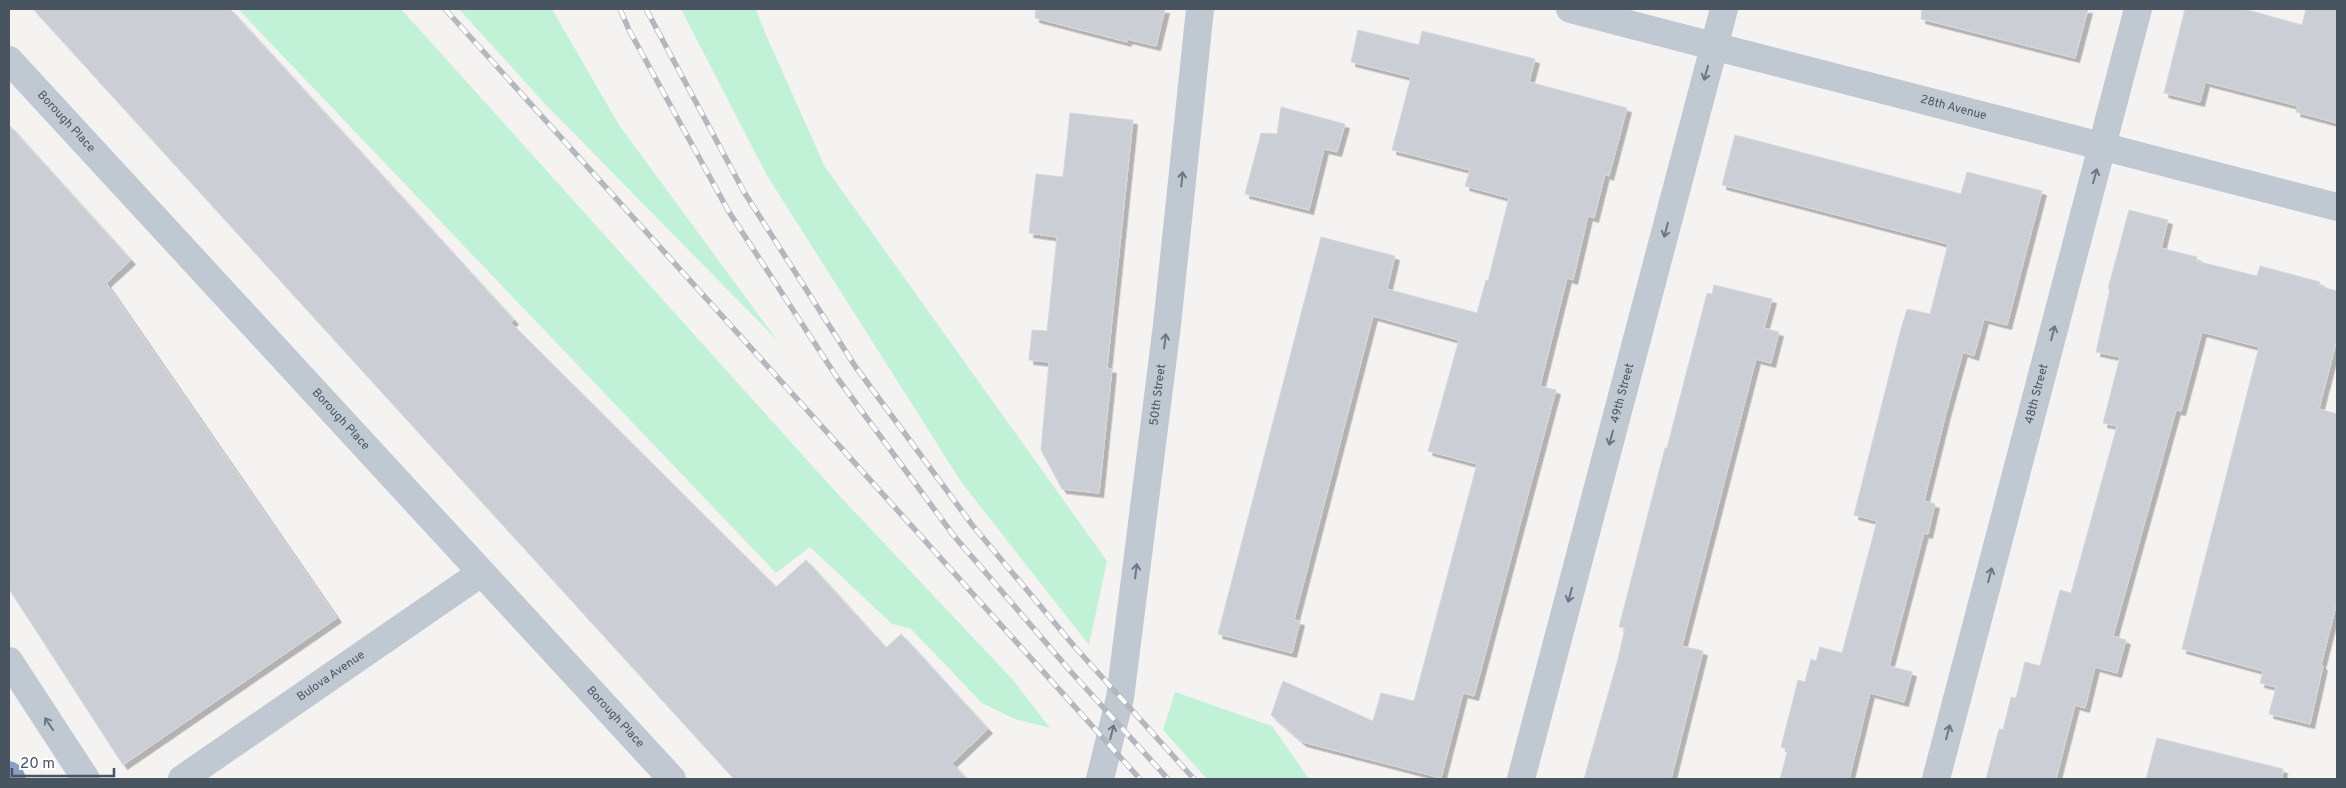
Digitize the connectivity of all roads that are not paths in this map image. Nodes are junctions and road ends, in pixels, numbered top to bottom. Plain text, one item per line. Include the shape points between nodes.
1 (1200, 9) edge
2 (1570, 9) edge
3 (1724, 9) edge
4 (2138, 9) edge
5 (1714, 45) junction
6 (9, 60) edge
7 (2103, 146) junction
8 (2337, 207) edge
9 (481, 574) junction
10 (9, 661) edge
11 (9, 776) edge
12 (11, 779) edge
13 (86, 779) edge
14 (182, 779) edge
15 (672, 779) edge
16 (1100, 779) edge
17 (1521, 779) edge
18 (1936, 779) edge

16 -> 1 street, 50th Street via 1120,698 1167,325
2 - 5 street, 28th Avenue
3 - 5 street, 49th Street
4 - 7 street, 48th Street
5 - 7 street, 28th Avenue
5 -> 17 street, 49th Street
6 - 9 street, Borough Place
7 - 8 street, 28th Avenue
18 -> 7 street, 48th Street
9 - 14 street, Bulova Avenue
9 - 15 street, Borough Place
13 -> 10 street
11 - 12 highway

